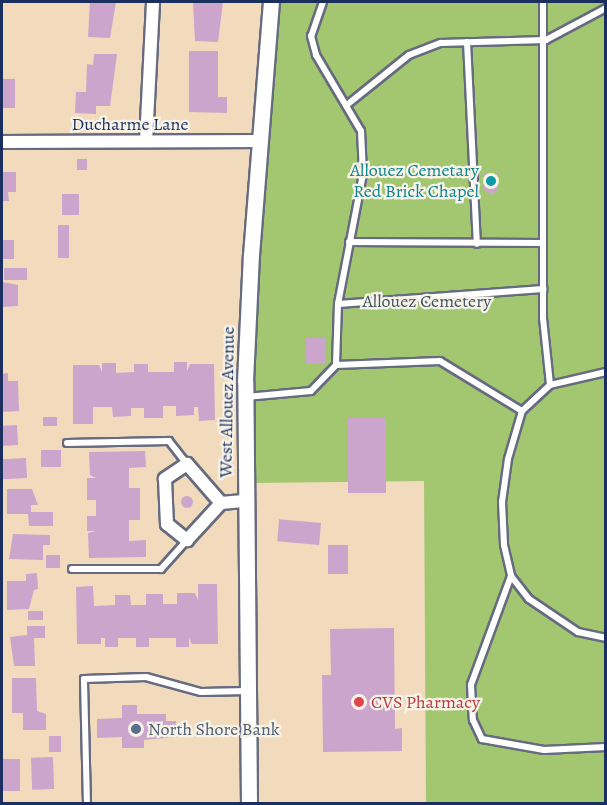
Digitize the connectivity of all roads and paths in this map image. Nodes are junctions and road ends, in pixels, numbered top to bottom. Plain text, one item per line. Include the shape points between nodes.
1 (153, 2) edge
2 (272, 2) edge
3 (323, 2) edge
4 (543, 2) edge
5 (606, 8) edge
6 (546, 40) junction
7 (467, 42) junction
8 (348, 104) junction
9 (146, 141) junction
10 (259, 141) junction
11 (2, 142) edge
12 (349, 242) junction
13 (543, 243) junction
14 (477, 244) junction
15 (543, 289) junction
16 (338, 304) junction
17 (336, 365) junction
18 (606, 372) edge
19 (550, 385) junction
20 (245, 398) junction
21 (522, 411) junction
22 (67, 443) dead end
23 (187, 464) junction
24 (246, 501) junction
25 (222, 503) junction
26 (187, 540) junction
27 (72, 569) dead end
28 (511, 576) junction
29 (606, 638) edge
30 (247, 691) junction
31 (606, 747) edge
32 (87, 804) edge
33 (249, 804) edge

1 - 9 street
2 - 10 street, West Allouez Avenue
3 - 8 lane via 311,36 316,56
4 - 6 lane
5 - 6 lane
6 - 7 lane
6 - 13 lane
7 - 8 lane via 441,43 409,55
7 - 14 lane
8 - 12 lane via 361,130 363,174
9 - 10 street, Ducharme Lane
9 - 11 street, Ducharme Lane
10 - 20 street, West Allouez Avenue
12 - 14 lane
12 - 16 lane
13 - 14 lane
13 - 15 lane
15 - 16 lane
15 - 19 lane
16 - 17 lane
17 - 20 lane via 311,391
17 - 21 lane via 440,361
18 - 19 lane
19 - 21 lane
20 - 24 street, West Allouez Avenue
21 - 28 lane via 508,459 502,502 504,546
22 - 23 lane via 169,441
23 - 25 street
23 - 26 street via 165,479 167,524
24 - 25 street
24 - 30 street, West Allouez Avenue
25 - 26 street
26 - 27 lane via 161,569
28 - 29 lane via 529,600 578,632
28 - 31 lane via 471,685 472,720 482,739 513,748 544,750
30 - 32 lane via 201,692 146,677 84,679
30 - 33 street, West Allouez Avenue

